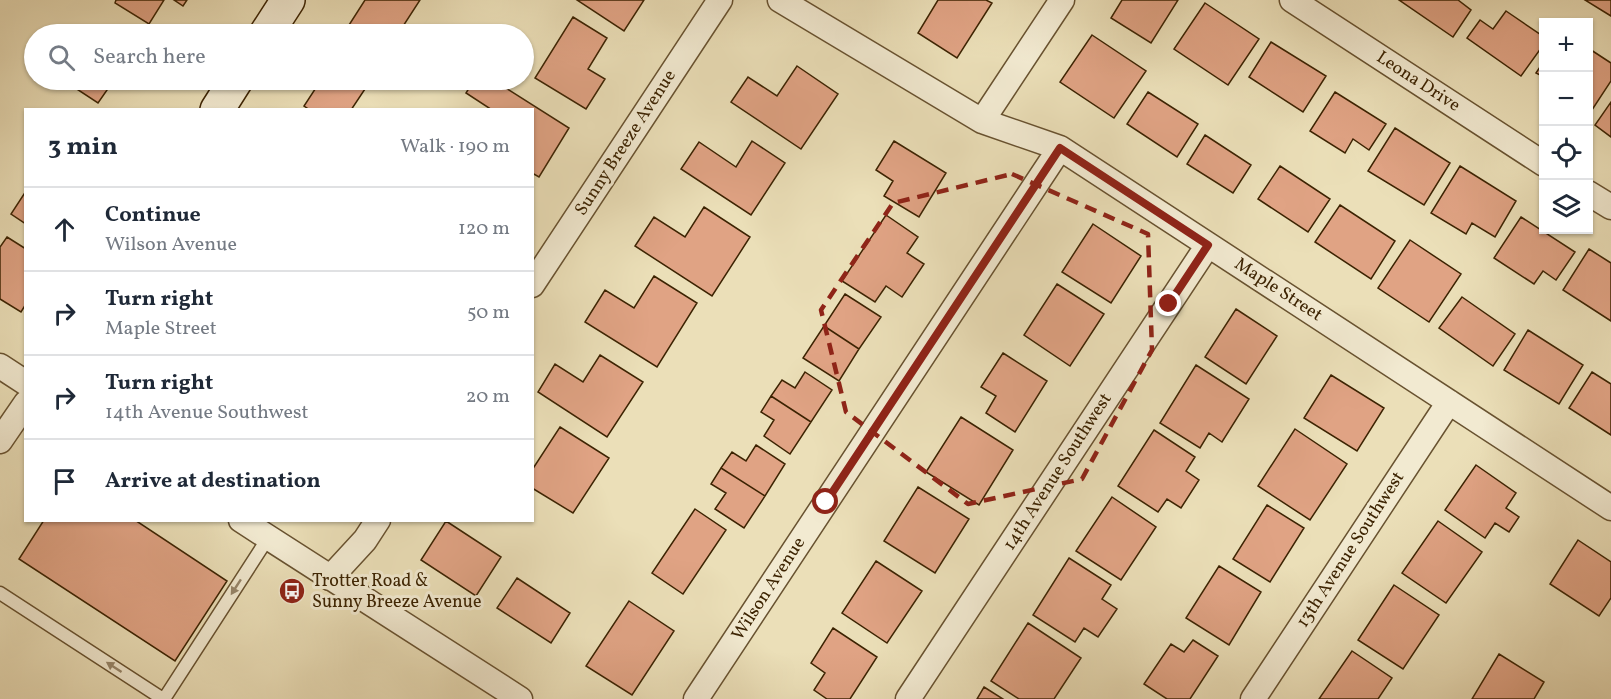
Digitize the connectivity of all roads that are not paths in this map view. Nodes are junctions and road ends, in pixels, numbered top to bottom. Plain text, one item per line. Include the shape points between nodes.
1 (288, 0) edge
2 (720, 0) edge
3 (780, 0) edge
4 (1062, 0) edge
5 (1292, 0) edge
6 (272, 24) edge
7 (230, 90) edge
8 (218, 108) edge
9 (982, 121) junction
10 (1060, 148) junction
11 (1539, 161) edge
12 (1593, 196) edge
13 (1611, 207) edge
14 (1208, 245) junction
15 (534, 282) edge
16 (0, 366) edge
17 (24, 382) edge
18 (1449, 402) junction
19 (24, 406) edge
20 (0, 441) edge
21 (1611, 508) edge
22 (244, 522) edge
23 (377, 522) edge
24 (268, 538) junction
25 (330, 578) junction
26 (0, 593) edge
27 (164, 699) edge
28 (520, 699) edge
29 (696, 699) edge
30 (908, 699) edge
31 (1253, 699) edge

1 - 6 street
2 - 15 street, Sunny Breeze Avenue
3 - 9 street, Maple Street
4 - 9 street
5 - 11 street, Leona Drive
7 - 8 street
9 - 10 street, Maple Street
10 - 14 street, Maple Street
10 - 29 street, Wilson Avenue
12 - 13 street
14 - 18 street, Maple Street
14 - 30 street, 14th Avenue Southwest
16 - 17 street
18 - 21 street, Maple Street
18 - 31 street, 13th Avenue Southwest
19 - 20 street
22 - 24 street
23 - 25 street
24 - 25 street
24 -> 27 lane
25 - 28 street
27 -> 26 lane

